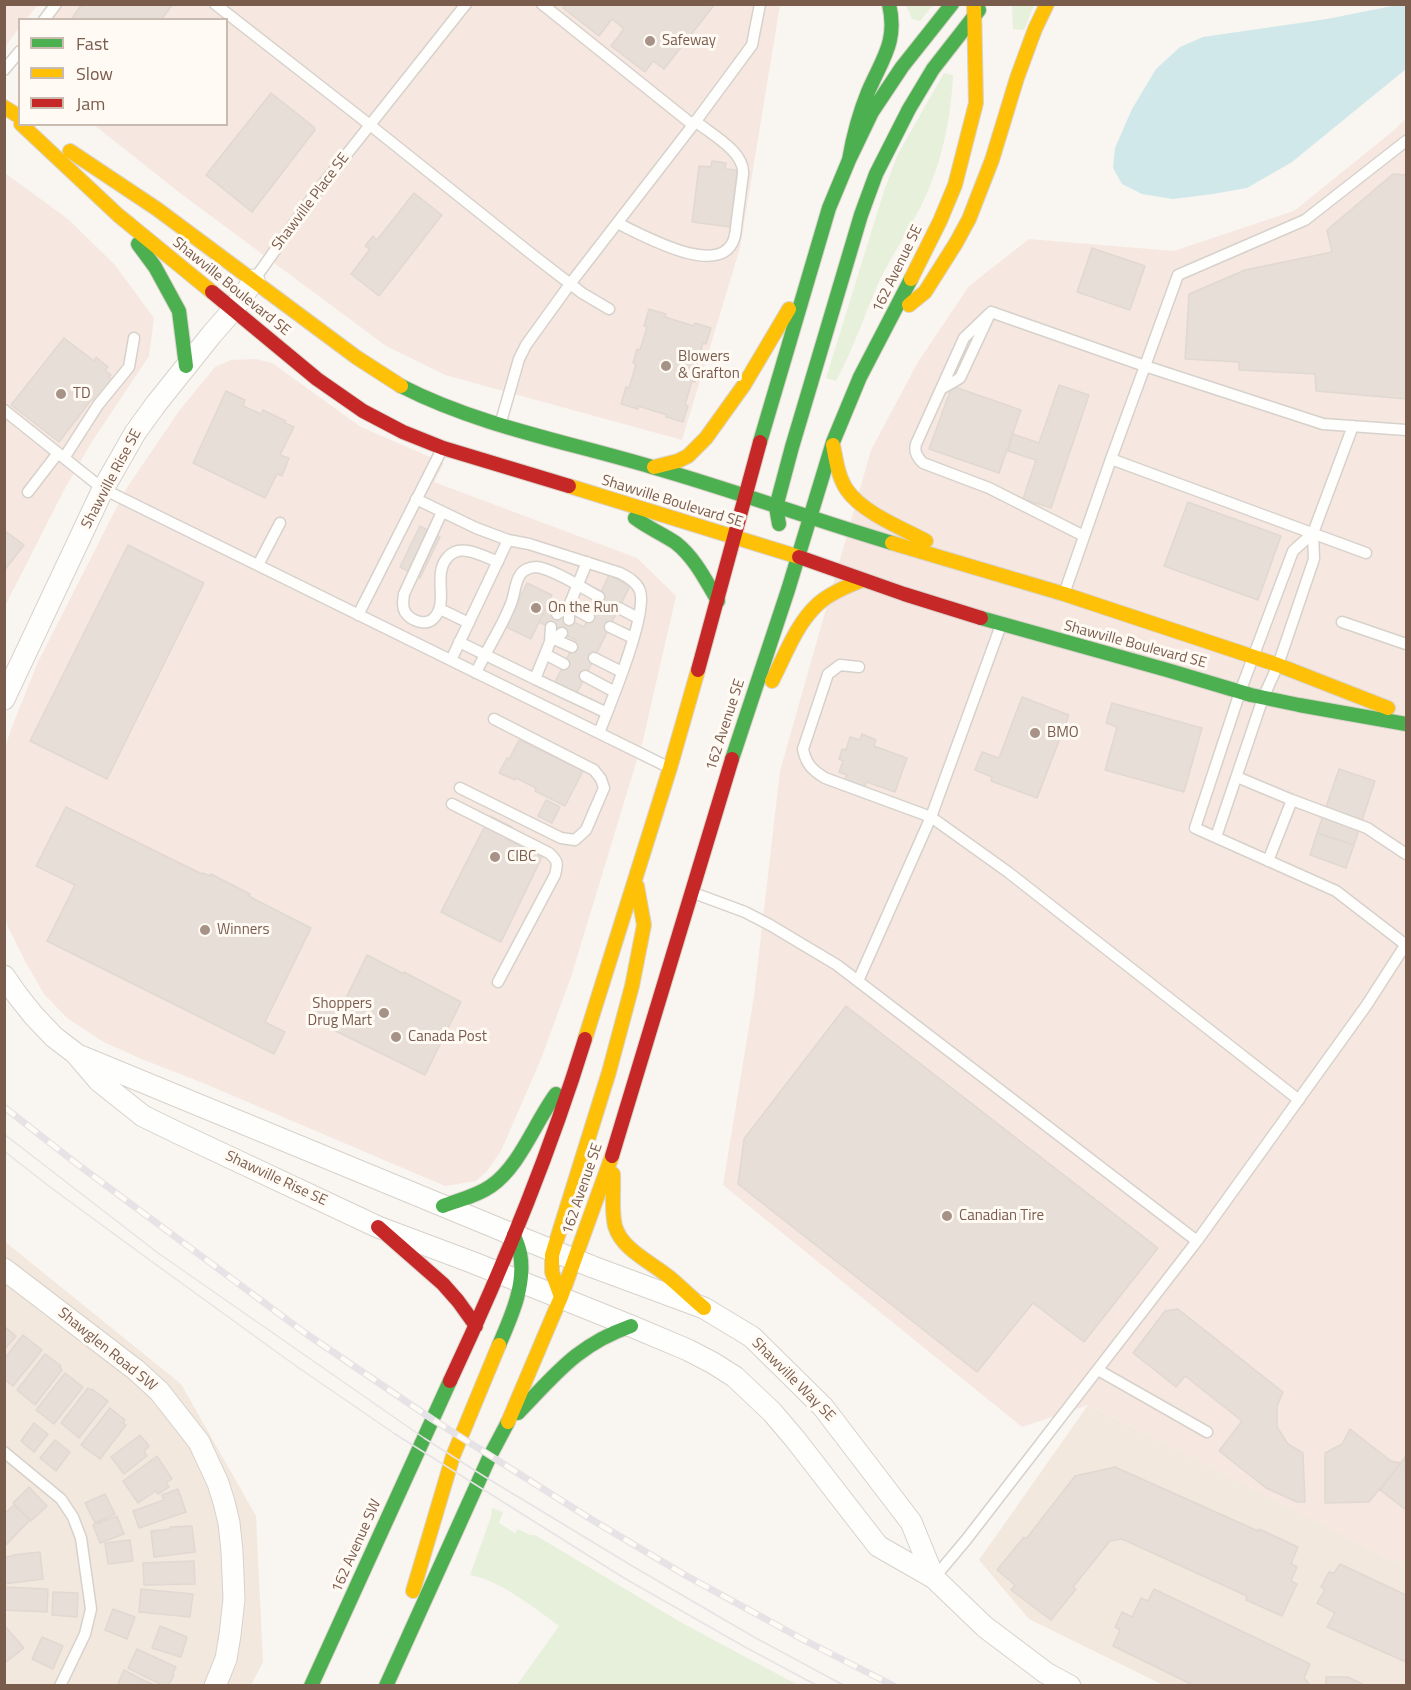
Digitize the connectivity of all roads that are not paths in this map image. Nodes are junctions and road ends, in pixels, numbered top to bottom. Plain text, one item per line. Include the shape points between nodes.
1 (56, 4) edge
2 (215, 4) edge
3 (466, 4) edge
4 (542, 4) edge
5 (760, 4) edge
6 (889, 4) edge
7 (952, 4) edge
8 (1047, 4) edge
9 (977, 8) edge
10 (46, 18) edge
11 (18, 53) edge
12 (4, 70) edge
13 (4, 108) edge
14 (18, 116) edge
15 (18, 122) edge
16 (694, 123) junction
17 (370, 124) junction
18 (22, 126) edge
19 (33, 126) edge
20 (1407, 141) edge
21 (849, 160) junction
22 (118, 215) junction
23 (617, 223) junction
24 (808, 277) junction
25 (254, 280) junction
26 (570, 284) junction
27 (609, 309) dead end
28 (233, 310) junction
29 (891, 320) junction
30 (134, 338) dead end
31 (186, 366) junction
32 (1146, 366) junction
33 (4, 410) edge
34 (500, 425) junction
35 (1353, 426) junction
36 (1407, 430) edge
37 (833, 442) junction
38 (443, 448) junction
39 (61, 455) junction
40 (1111, 459) junction
41 (654, 468) junction
42 (103, 489) junction
43 (28, 492) dead end
44 (746, 497) junction
45 (416, 499) junction
46 (618, 503) junction
47 (776, 507) junction
48 (442, 512) junction
49 (810, 518) junction
50 (280, 523) dead end
51 (1313, 533) junction
52 (1084, 536) junction
53 (735, 538) junction
54 (508, 540) junction
55 (1366, 553) dead end
56 (797, 557) junction
57 (498, 562) junction
58 (587, 562) junction
59 (258, 565) junction
60 (973, 567) junction
61 (863, 580) junction
62 (578, 586) junction
63 (1064, 594) junction
64 (599, 597) dead end
65 (718, 601) junction
66 (569, 606) junction
67 (619, 608) dead end
68 (440, 609) junction
69 (557, 614) dead end
70 (358, 615) junction
71 (589, 617) dead end
72 (638, 618) junction
73 (569, 620) dead end
74 (1342, 622) dead end
75 (469, 623) junction
76 (1001, 624) junction
77 (550, 627) dead end
78 (610, 627) dead end
79 (555, 638) junction
80 (633, 638) junction
81 (459, 642) junction
82 (1407, 644) edge
83 (572, 647) dead end
84 (484, 654) junction
85 (545, 654) junction
86 (594, 658) dead end
87 (1254, 658) junction
88 (451, 660) junction
89 (564, 664) dead end
90 (1278, 665) junction
91 (859, 667) dead end
92 (622, 672) junction
93 (476, 673) junction
94 (585, 676) dead end
95 (535, 679) junction
96 (615, 692) junction
97 (1240, 692) junction
98 (1263, 698) junction
99 (4, 699) edge
100 (607, 713) junction
101 (1407, 716) edge
102 (494, 718) dead end
103 (1407, 724) edge
104 (599, 733) junction
105 (731, 763) junction
106 (670, 768) junction
107 (1237, 777) junction
108 (460, 788) dead end
109 (1292, 800) junction
110 (452, 804) dead end
111 (931, 818) junction
112 (1216, 837) junction
113 (1407, 854) edge
114 (1269, 861) junction
115 (636, 881) junction
116 (691, 892) junction
117 (1406, 944) edge
118 (4, 976) edge
119 (858, 981) junction
120 (498, 982) dead end
121 (75, 1053) junction
122 (575, 1072) junction
123 (1299, 1100) junction
124 (612, 1157) junction
125 (443, 1206) junction
126 (378, 1227) junction
127 (514, 1235) junction
128 (1197, 1241) junction
129 (553, 1251) junction
130 (575, 1260) junction
131 (4, 1269) edge
132 (498, 1272) junction
133 (520, 1281) junction
134 (561, 1297) junction
135 (704, 1308) junction
136 (476, 1326) junction
137 (631, 1326) junction
138 (1098, 1370) junction
139 (508, 1423) junction
140 (1207, 1432) dead end
141 (4, 1452) edge
142 (934, 1578) junction
143 (60, 1686) edge
144 (215, 1686) edge
145 (311, 1686) edge
146 (386, 1686) edge
147 (1070, 1686) edge

1 - 10 lane
2 - 17 lane
3 - 17 lane, Shawville Place SE
4 - 16 lane
5 - 16 lane via 752,45
6 - 21 main road via 893,32 889,50 855,129
7 - 21 main road via 872,112
8 - 29 main road via 969,219 925,292
9 - 29 main road, 162 Avenue SE via 976,103 958,175
9 - 47 main road via 933,69 876,174
11 - 12 lane
13 - 14 main road, Shawville Boulevard SE
13 - 15 main road, Shawville Boulevard SE
16 - 23 lane
16 - 23 lane via 730,148 743,165 735,235 730,246 717,255 697,255 670,248
17 - 25 lane, Shawville Place SE
17 - 26 lane
18 - 22 main road, Shawville Boulevard SE
19 - 25 main road, Shawville Boulevard SE
20 - 32 lane via 1305,220 1178,274
21 - 24 main road via 829,208
22 - 28 main road, Shawville Boulevard SE
22 - 31 main road via 155,267 179,311
23 - 26 lane
24 - 41 main road via 744,385 706,438 683,459
24 - 44 main road
25 - 28 street, Shawville Rise SE
25 - 34 main road, Shawville Boulevard SE via 401,386
26 - 27 lane
26 - 34 lane via 519,359
28 - 31 street, Shawville Rise SE
28 - 38 main road, Shawville Boulevard SE via 342,397 392,426
29 - 37 main road, 162 Avenue SE via 860,377
30 - 39 lane via 129,367
31 - 42 street, Shawville Rise SE via 135,433
32 - 35 lane via 1323,424
32 - 40 lane
32 - 52 lane via 991,312 964,338 916,444 915,450 923,463 989,488
33 - 39 lane
34 - 41 main road, Shawville Boulevard SE
35 - 36 lane
35 - 51 lane
37 - 49 main road, 162 Avenue SE
37 - 60 main road via 837,470 848,492 859,502
38 - 45 lane
38 - 46 main road, Shawville Boulevard SE
39 - 42 lane
39 - 43 lane
40 - 51 lane
40 - 52 lane
41 - 44 main road, Shawville Boulevard SE
42 - 59 lane
42 - 99 street, Shawville Rise SE
44 - 47 main road, Shawville Boulevard SE
44 - 53 main road
45 - 48 lane
45 - 70 lane
46 - 53 main road, Shawville Boulevard SE
46 - 65 main road via 688,554
47 - 49 main road, Shawville Boulevard SE
47 - 56 main road via 783,535
48 - 54 lane
48 - 68 lane via 404,594 403,605 412,619 426,623
49 - 56 main road, 162 Avenue SE
49 - 60 main road, Shawville Boulevard SE
50 - 59 lane
51 - 55 lane
51 - 87 lane via 1293,551
51 - 90 lane via 1314,559
52 - 63 lane
53 - 56 main road, Shawville Boulevard SE
53 - 65 main road
54 - 57 lane
54 - 58 lane
56 - 61 main road, Shawville Boulevard SE
56 - 105 main road, 162 Avenue SE
57 - 68 lane via 462,550 451,553 439,576
57 - 75 lane
58 - 62 lane
58 - 72 lane via 633,580 640,592
59 - 70 lane
60 - 63 main road, Shawville Boulevard SE
61 - 76 main road, Shawville Boulevard SE
61 - 105 main road via 838,590 815,606 784,657
62 - 64 lane
62 - 66 lane
62 - 84 lane via 537,567 523,571 508,612
63 - 87 main road, Shawville Boulevard SE
65 - 106 main road
66 - 69 lane
66 - 71 lane
66 - 73 lane
67 - 72 lane
68 - 75 lane
70 - 88 lane
72 - 80 lane
74 - 82 lane
75 - 81 lane
76 - 97 main road, Shawville Boulevard SE
76 - 111 lane
77 - 79 lane
78 - 80 lane
79 - 83 lane
79 - 85 lane
80 - 92 lane
81 - 84 lane
81 - 88 lane
84 - 93 lane
84 - 95 lane
85 - 89 lane
85 - 95 lane
86 - 92 lane
87 - 90 main road, Shawville Boulevard SE
87 - 97 lane
88 - 93 lane
90 - 98 lane
90 - 101 main road, Shawville Boulevard SE
91 - 111 lane via 840,665 828,674 803,749 805,760 825,778
92 - 96 lane
93 - 104 lane
94 - 96 lane
95 - 100 lane
96 - 100 lane
97 - 98 main road, Shawville Boulevard SE
97 - 112 lane via 1195,828
98 - 103 main road, Shawville Boulevard SE
98 - 107 lane
100 - 104 lane
102 - 108 lane via 594,770 604,788 586,830 575,840 561,838
104 - 106 lane
105 - 116 main road, 162 Avenue SE
106 - 115 main road
107 - 109 lane
107 - 112 lane
109 - 113 lane via 1366,828
109 - 114 lane
110 - 120 lane via 549,853 558,864
111 - 119 lane
111 - 123 lane via 1008,872
112 - 114 lane
114 - 117 lane via 1336,891
115 - 122 main road
115 - 129 main road via 644,925 632,986
116 - 119 lane via 770,925
116 - 124 main road, 162 Avenue SE
117 - 123 lane
118 - 121 street, Shawville Rise SE via 34,1016
119 - 128 lane
121 - 125 street, Shawville Rise SE
121 - 126 street, Shawville Rise SE via 99,1081 143,1116
122 - 125 main road via 548,1104 503,1177 491,1187
122 - 127 main road
123 - 128 lane
124 - 130 main road, 162 Avenue SE
124 - 135 main road via 616,1229 634,1251
125 - 127 street, Shawville Rise SE
126 - 132 street, Shawville Rise SE
126 - 136 main road via 438,1279
127 - 129 street, Shawville Way SE
127 - 132 main road
127 - 133 main road via 520,1253
128 - 138 lane
129 - 130 street, Shawville Way SE
129 - 134 main road via 552,1272
130 - 134 main road, 162 Avenue SE
130 - 135 street, Shawville Way SE
131 - 144 street, Shawglen Road SW via 136,1370 159,1391 199,1442 224,1502 232,1551 234,1599 230,1635
132 - 133 street, Shawville Way SE
132 - 136 main road
133 - 134 street, Shawville Way SE
133 - 146 main road via 513,1313 453,1456
134 - 137 street, Shawville Way SE
134 - 139 main road, 162 Avenue SE
135 - 142 street, Shawville Way SE via 753,1337 823,1407 911,1522
136 - 145 main road, 162 Avenue SW
137 - 139 main road via 578,1353
137 - 142 street, Shawville Way SE via 713,1363 748,1388 795,1439 878,1546
138 - 140 lane
138 - 142 lane
139 - 146 main road, 162 Avenue SE
141 - 143 lane via 61,1499 81,1538 92,1609 85,1634
142 - 147 street, Shawville Way SE via 985,1627 1046,1673

